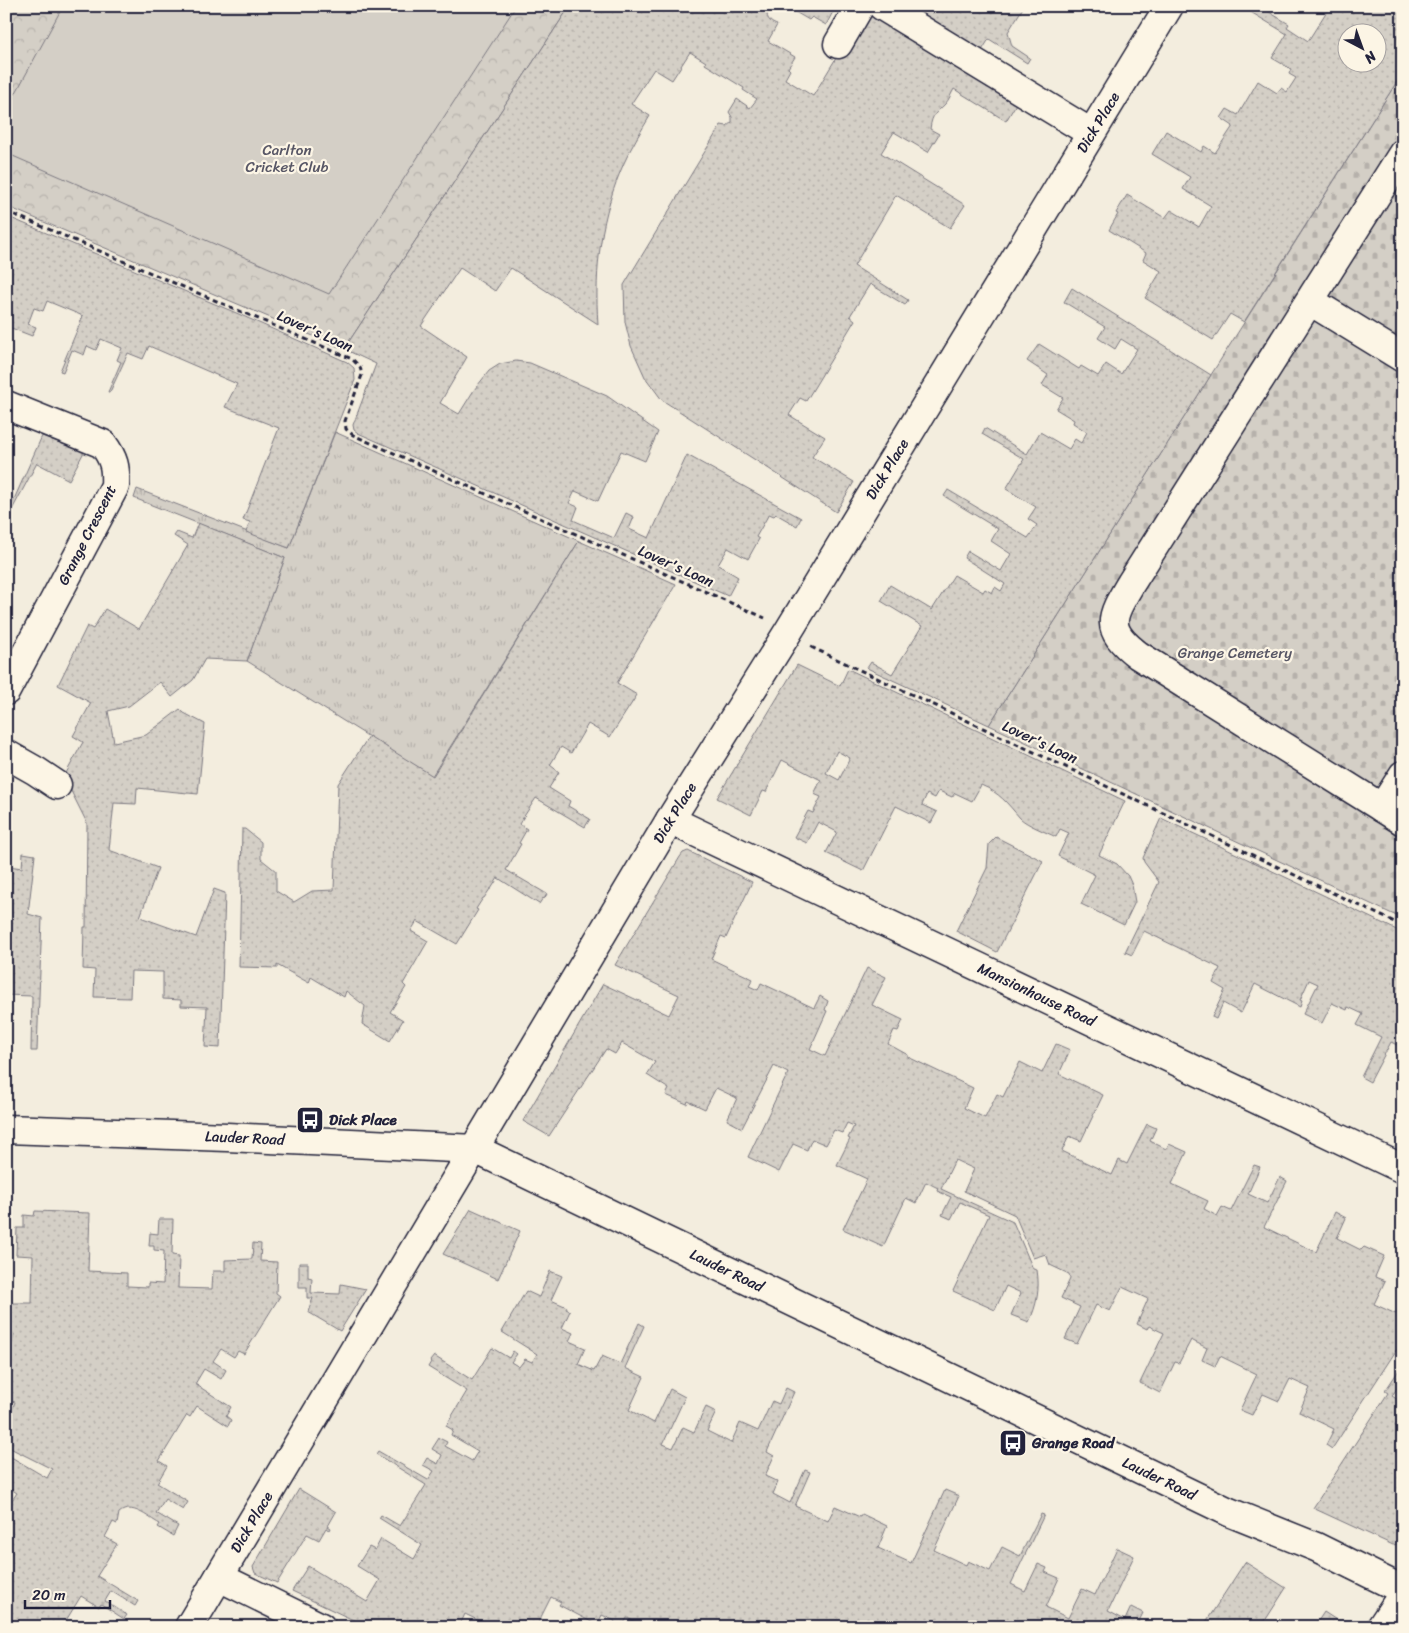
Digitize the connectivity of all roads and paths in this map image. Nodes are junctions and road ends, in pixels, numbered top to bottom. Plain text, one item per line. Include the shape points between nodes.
1 (860, 6) edge
2 (882, 6) edge
3 (1169, 6) edge
4 (838, 44) dead end
5 (1090, 133) junction
6 (1403, 153) edge
7 (6, 211) edge
8 (1310, 301) junction
9 (1403, 358) edge
10 (6, 406) edge
11 (788, 632) junction
12 (6, 691) edge
13 (6, 754) edge
14 (1403, 775) edge
15 (56, 785) dead end
16 (1392, 814) edge
17 (670, 820) junction
18 (1403, 926) edge
19 (6, 1129) edge
20 (474, 1149) junction
21 (1403, 1169) edge
22 (219, 1577) junction
23 (1403, 1592) edge
24 (189, 1627) edge
25 (321, 1627) edge
26 (1381, 1627) edge

1 - 4 street
2 - 5 street
3 - 5 street, Dick Place
5 - 11 street, Dick Place
6 - 8 street
7 - 11 path, Lover's Loan via 347,356 360,366 362,375 345,421 350,434 767,619
8 - 9 street
8 - 16 street via 1131,583 1116,609 1114,626 1123,644 1138,656
10 - 12 street, Grange Crescent via 103,444 116,470 115,486
11 - 17 street, Dick Place
11 - 18 path, Lover's Loan via 808,645
13 - 15 street
14 - 16 street
17 - 20 street, Dick Place
17 - 21 street, Mansionhouse Road
19 - 20 street, Lauder Road
20 - 22 street, Dick Place
20 - 23 street, Lauder Road via 1229,1512 1316,1547
22 - 24 street, Dick Place
22 - 25 street
23 - 26 street

